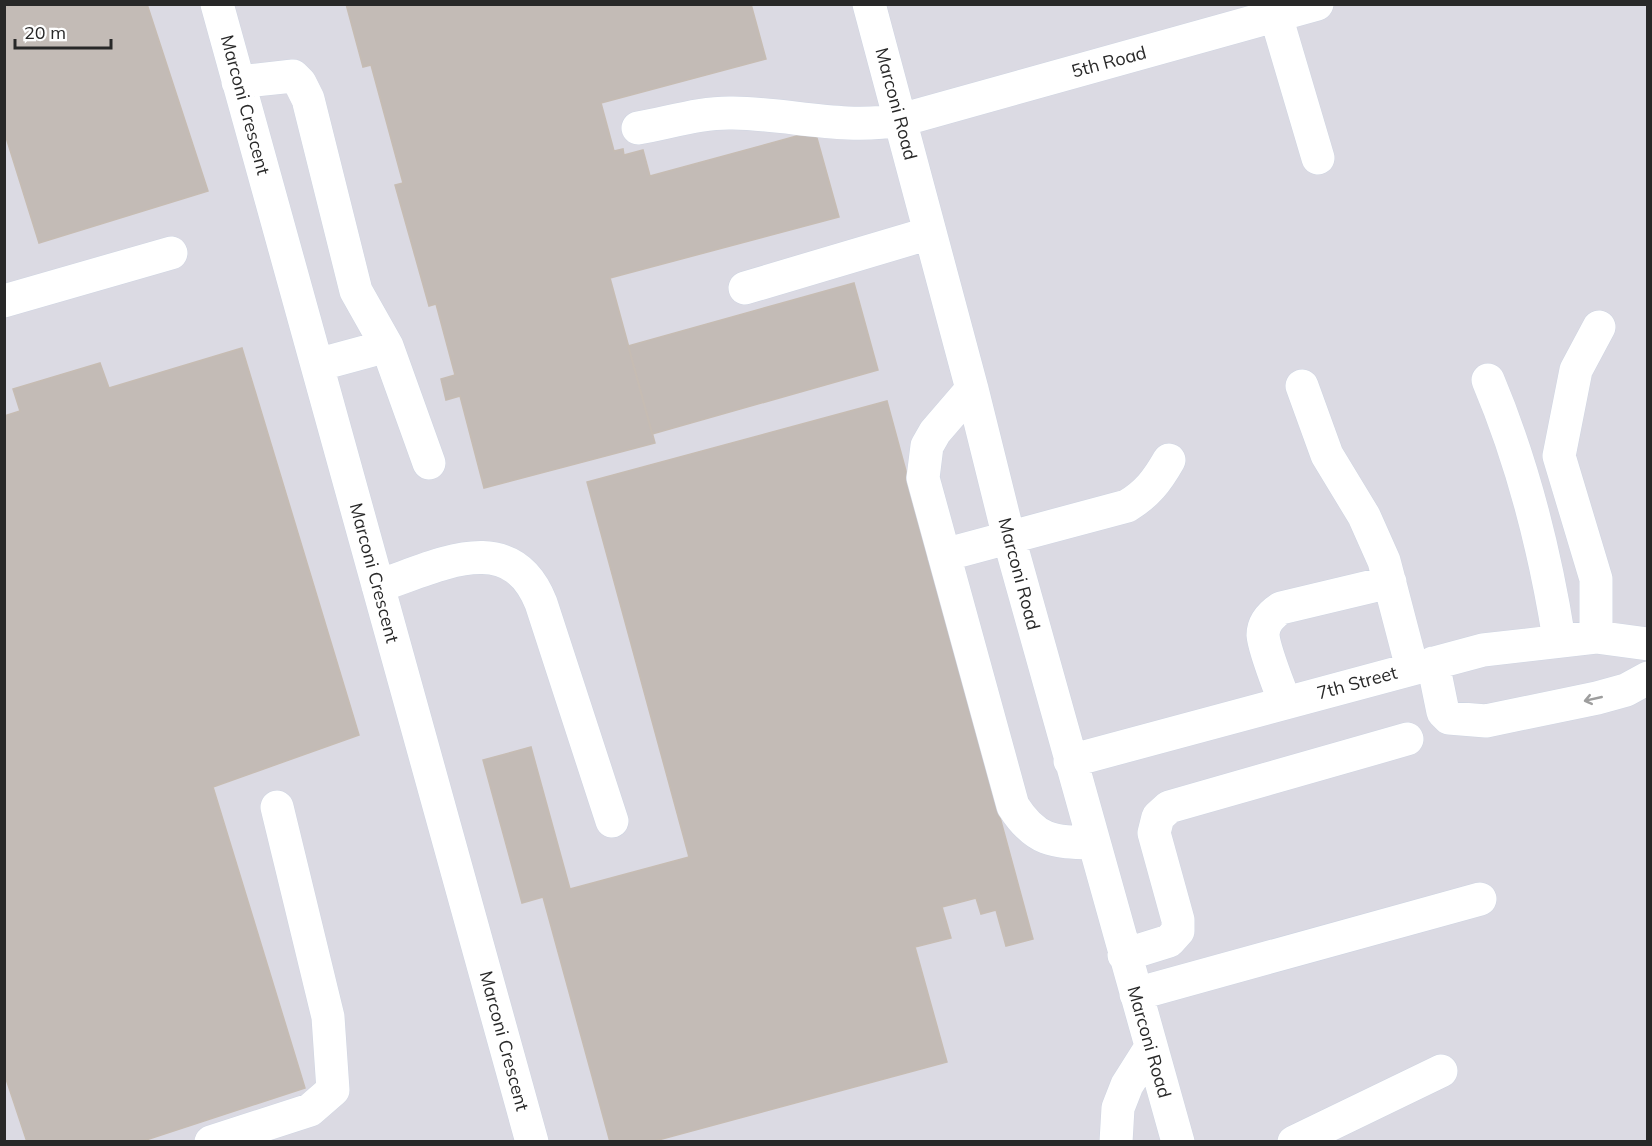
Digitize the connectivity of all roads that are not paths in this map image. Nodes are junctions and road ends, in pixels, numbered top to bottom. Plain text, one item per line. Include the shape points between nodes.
1 (217, 4) edge
2 (869, 4) edge
3 (1317, 4) edge
4 (1276, 16) junction
5 (238, 82) junction
6 (901, 120) junction
7 (638, 128) dead end
8 (1318, 158) dead end
9 (930, 233) junction
10 (171, 254) dead end
11 (745, 288) dead end
12 (4, 301) edge
13 (1599, 327) dead end
14 (387, 346) junction
15 (317, 365) junction
16 (1488, 380) dead end
17 (1302, 386) dead end
18 (972, 389) junction
19 (1169, 460) dead end
20 (429, 463) dead end
21 (1009, 538) junction
22 (944, 555) junction
23 (1390, 582) junction
24 (378, 586) junction
25 (1596, 637) junction
26 (1559, 639) junction
27 (1647, 644) edge
28 (1422, 665) junction
29 (1647, 678) edge
30 (1285, 703) junction
31 (1407, 739) dead end
32 (1070, 761) junction
33 (277, 807) dead end
34 (612, 821) dead end
35 (1094, 843) junction
36 (1480, 899) dead end
37 (1124, 955) junction
38 (1136, 994) junction
39 (1151, 1047) junction
40 (1441, 1071) dead end
41 (211, 1142) edge
42 (532, 1142) edge
43 (1116, 1142) edge
44 (1178, 1142) edge
45 (1294, 1142) edge

1 - 5 street, Marconi Crescent
2 - 6 street, Marconi Road
3 - 4 street, 5th Road
4 - 6 street, 5th Road
4 - 8 street
5 - 14 street via 280,75 293,76 300,83 308,99 356,291
5 - 15 street, Marconi Crescent
6 - 7 street, 5th Road via 843,125 729,113
6 - 9 street, Marconi Road
9 - 11 street
9 - 18 street, Marconi Road
10 - 12 street
13 - 25 street via 1576,369 1559,456 1596,579
14 - 15 street
14 - 20 street
15 - 24 street, Marconi Crescent
16 - 26 street via 1520,468 1550,583
17 - 23 street via 1327,455 1364,516
18 - 21 street, Marconi Road
18 - 22 street via 927,446 923,478
19 - 21 street via 1151,488 1127,506
21 - 22 street
21 - 32 street, Marconi Road
22 - 35 street via 1013,806 1027,827 1058,842
23 - 28 street
23 - 30 street via 1273,613 1263,635
24 - 34 street via 459,560 486,556 504,560 524,572 541,603
24 - 42 street, Marconi Crescent
25 - 26 street, 7th Street
25 - 27 street, 7th Street
26 - 28 street, 7th Street via 1483,650
29 -> 28 street via 1626,690 1597,698 1486,721 1462,720 1449,718 1443,712
28 - 30 street, 7th Street
30 - 32 street, 7th Street
31 - 37 street via 1169,807 1158,817 1154,833 1178,931 1169,941
32 - 35 street, Marconi Road
33 - 41 street via 328,1017 333,1090 310,1110
35 - 37 street, Marconi Road
36 - 38 street
37 - 38 street, Marconi Road
38 - 39 street, Marconi Road
39 - 43 street via 1127,1084 1118,1108
39 - 44 street, Marconi Road
40 - 45 street

